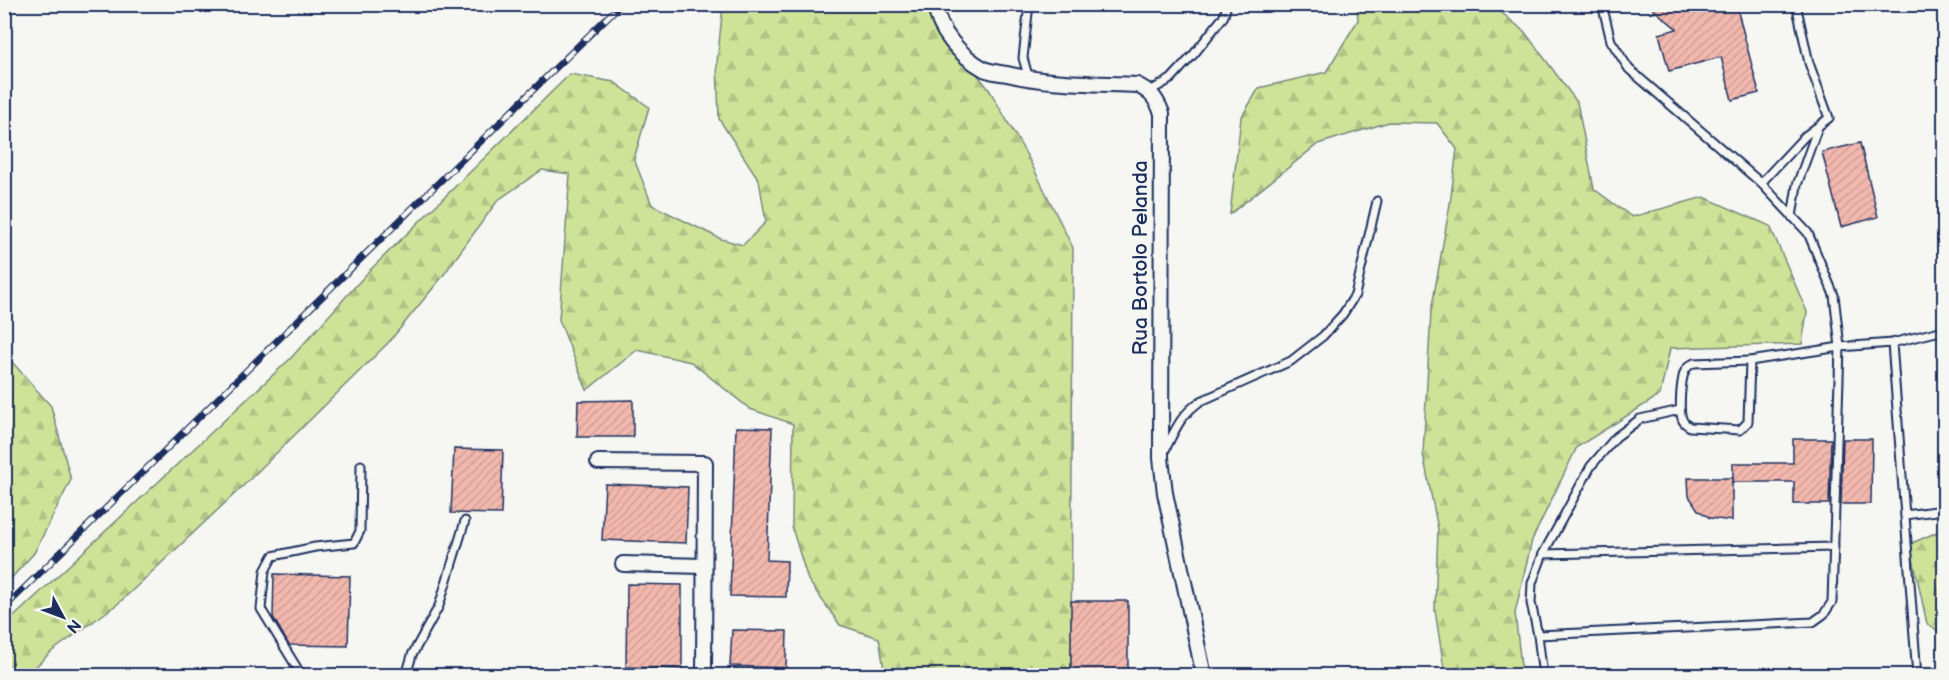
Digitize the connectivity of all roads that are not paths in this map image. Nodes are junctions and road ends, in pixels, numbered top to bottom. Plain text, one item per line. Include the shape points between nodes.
1 (936, 4) edge
2 (1029, 4) edge
3 (1227, 4) edge
4 (1602, 4) edge
5 (1796, 4) edge
6 (1029, 79) junction
7 (1150, 92) junction
8 (1818, 127) junction
9 (1805, 136) junction
10 (1808, 151) junction
11 (1761, 183) junction
12 (1377, 201) dead end
13 (1792, 217) junction
14 (1944, 330) edge
15 (1892, 343) junction
16 (1840, 347) junction
17 (1750, 361) junction
18 (1680, 410) junction
19 (1161, 458) junction
20 (598, 462) dead end
21 (361, 465) dead end
22 (1944, 510) edge
23 (1905, 515) junction
24 (465, 520) dead end
25 (1834, 547) junction
26 (1543, 554) junction
27 (623, 564) dead end
28 (704, 566) junction
29 (1538, 635) junction
30 (302, 675) edge
31 (406, 675) edge
32 (704, 675) edge
33 (1204, 675) edge
34 (1543, 675) edge
35 (1917, 675) edge

1 - 6 street via 936,14 961,52 986,70
2 - 6 lane via 1023,58
3 - 7 lane via 1224,16 1194,54 1172,78
4 - 11 lane via 1611,41 1629,69
5 - 8 lane via 1809,63 1829,118
6 - 7 street via 1137,85
7 - 19 street, Rua Bortolo Pelanda via 1162,114
8 - 9 lane
8 - 10 lane
9 - 10 lane
9 - 11 lane
10 - 13 lane
11 - 13 lane
12 - 19 lane via 1355,295 1343,314 1291,362 1188,409
13 - 16 lane via 1808,233 1834,295
14 - 15 lane
15 - 16 lane
15 - 23 lane
16 - 17 lane
16 - 25 lane
17 - 18 lane via 1688,366
17 - 18 lane via 1746,426 1740,430 1690,427 1682,420
18 - 26 lane via 1640,419 1616,437 1591,466
19 - 33 street, Rua Bortolo Pelanda
20 - 28 street via 705,463
21 - 30 lane via 360,531 354,543 273,556 265,571 261,609
22 - 23 lane
23 - 35 lane
24 - 31 lane via 439,606 412,655
25 - 26 lane
25 - 29 lane via 1832,602 1813,622
26 - 29 lane via 1531,603
27 - 28 street
28 - 32 street
29 - 34 lane

